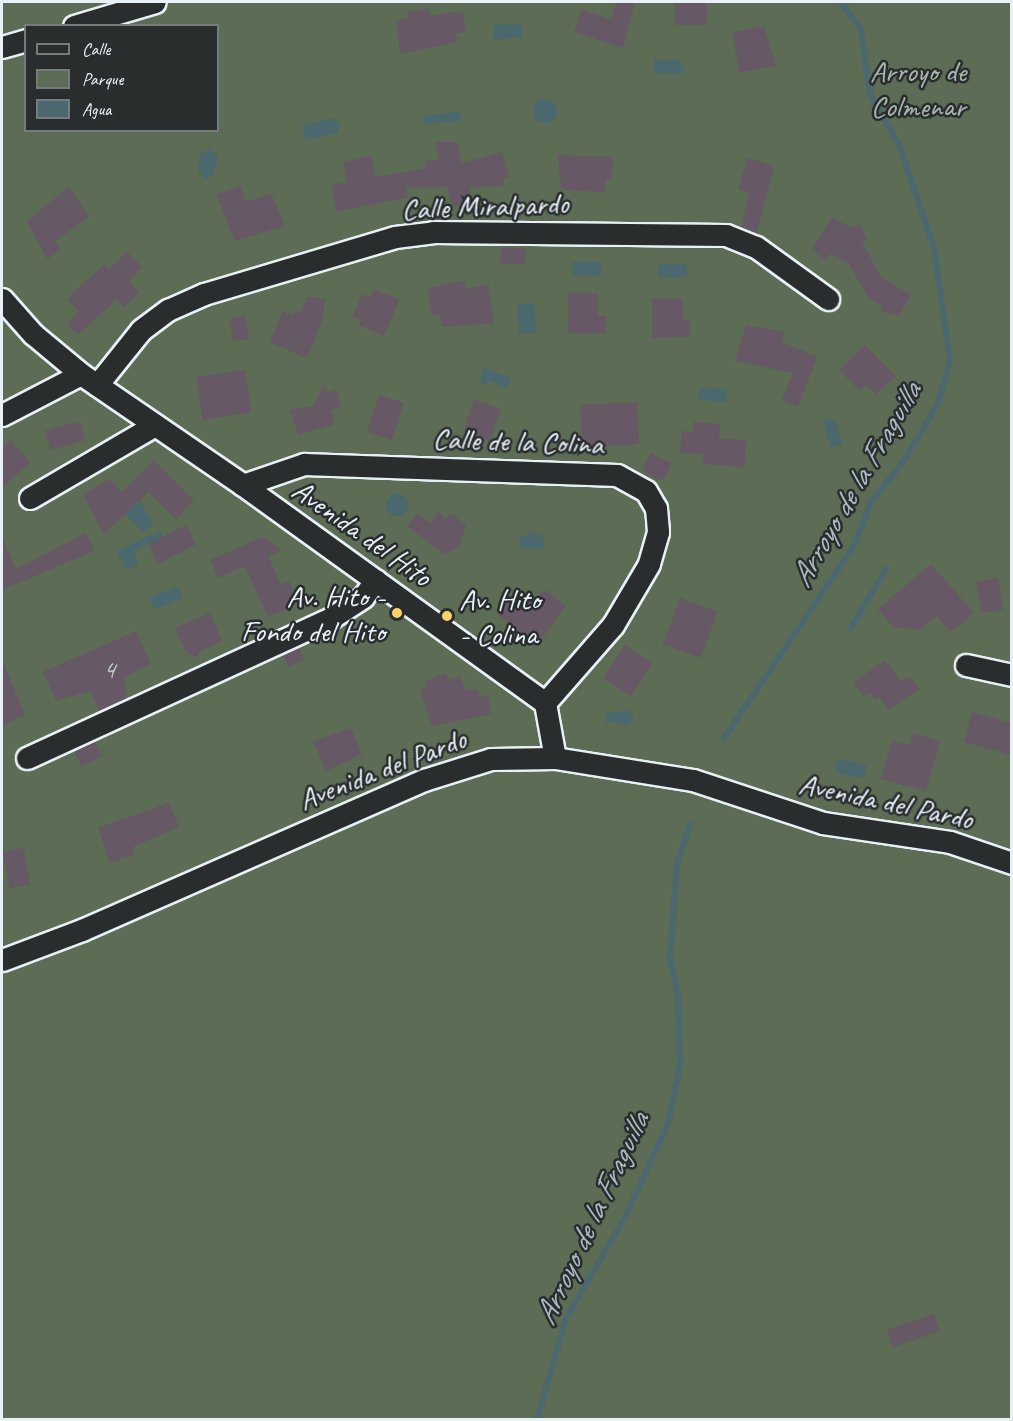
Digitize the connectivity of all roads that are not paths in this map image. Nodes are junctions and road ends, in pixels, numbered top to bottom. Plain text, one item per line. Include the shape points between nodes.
1 (155, 2) edge
2 (81, 24) edge
3 (24, 41) edge
4 (2, 47) edge
5 (2, 299) edge
6 (828, 299) dead end
7 (89, 380) junction
8 (2, 415) edge
9 (155, 425) junction
10 (243, 485) junction
11 (30, 498) dead end
12 (376, 580) junction
13 (966, 665) dead end
14 (1011, 675) edge
15 (545, 704) junction
16 (27, 758) dead end
17 (555, 758) junction
18 (1011, 863) edge
19 (2, 960) edge

1 - 2 street
3 - 4 street
5 - 7 street, Avenida del Hito via 33,334
6 - 7 street, Calle Miralpardo via 756,248 726,235 433,232 395,237 204,294 168,310 141,330
7 - 8 street
7 - 9 street, Avenida del Hito
9 - 10 street, Avenida del Hito
9 - 11 street
10 - 12 street, Avenida del Hito
10 - 15 street, Calle de la Colina via 304,464 617,475 646,490 656,508 658,532 649,564 613,625
12 - 15 street, Avenida del Hito
12 - 16 street via 363,597 331,618
13 - 14 street
15 - 17 street
17 - 18 street, Avenida del Pardo via 693,780 823,823 950,843
17 - 19 street, Avenida del Pardo via 491,759 465,764 82,930

